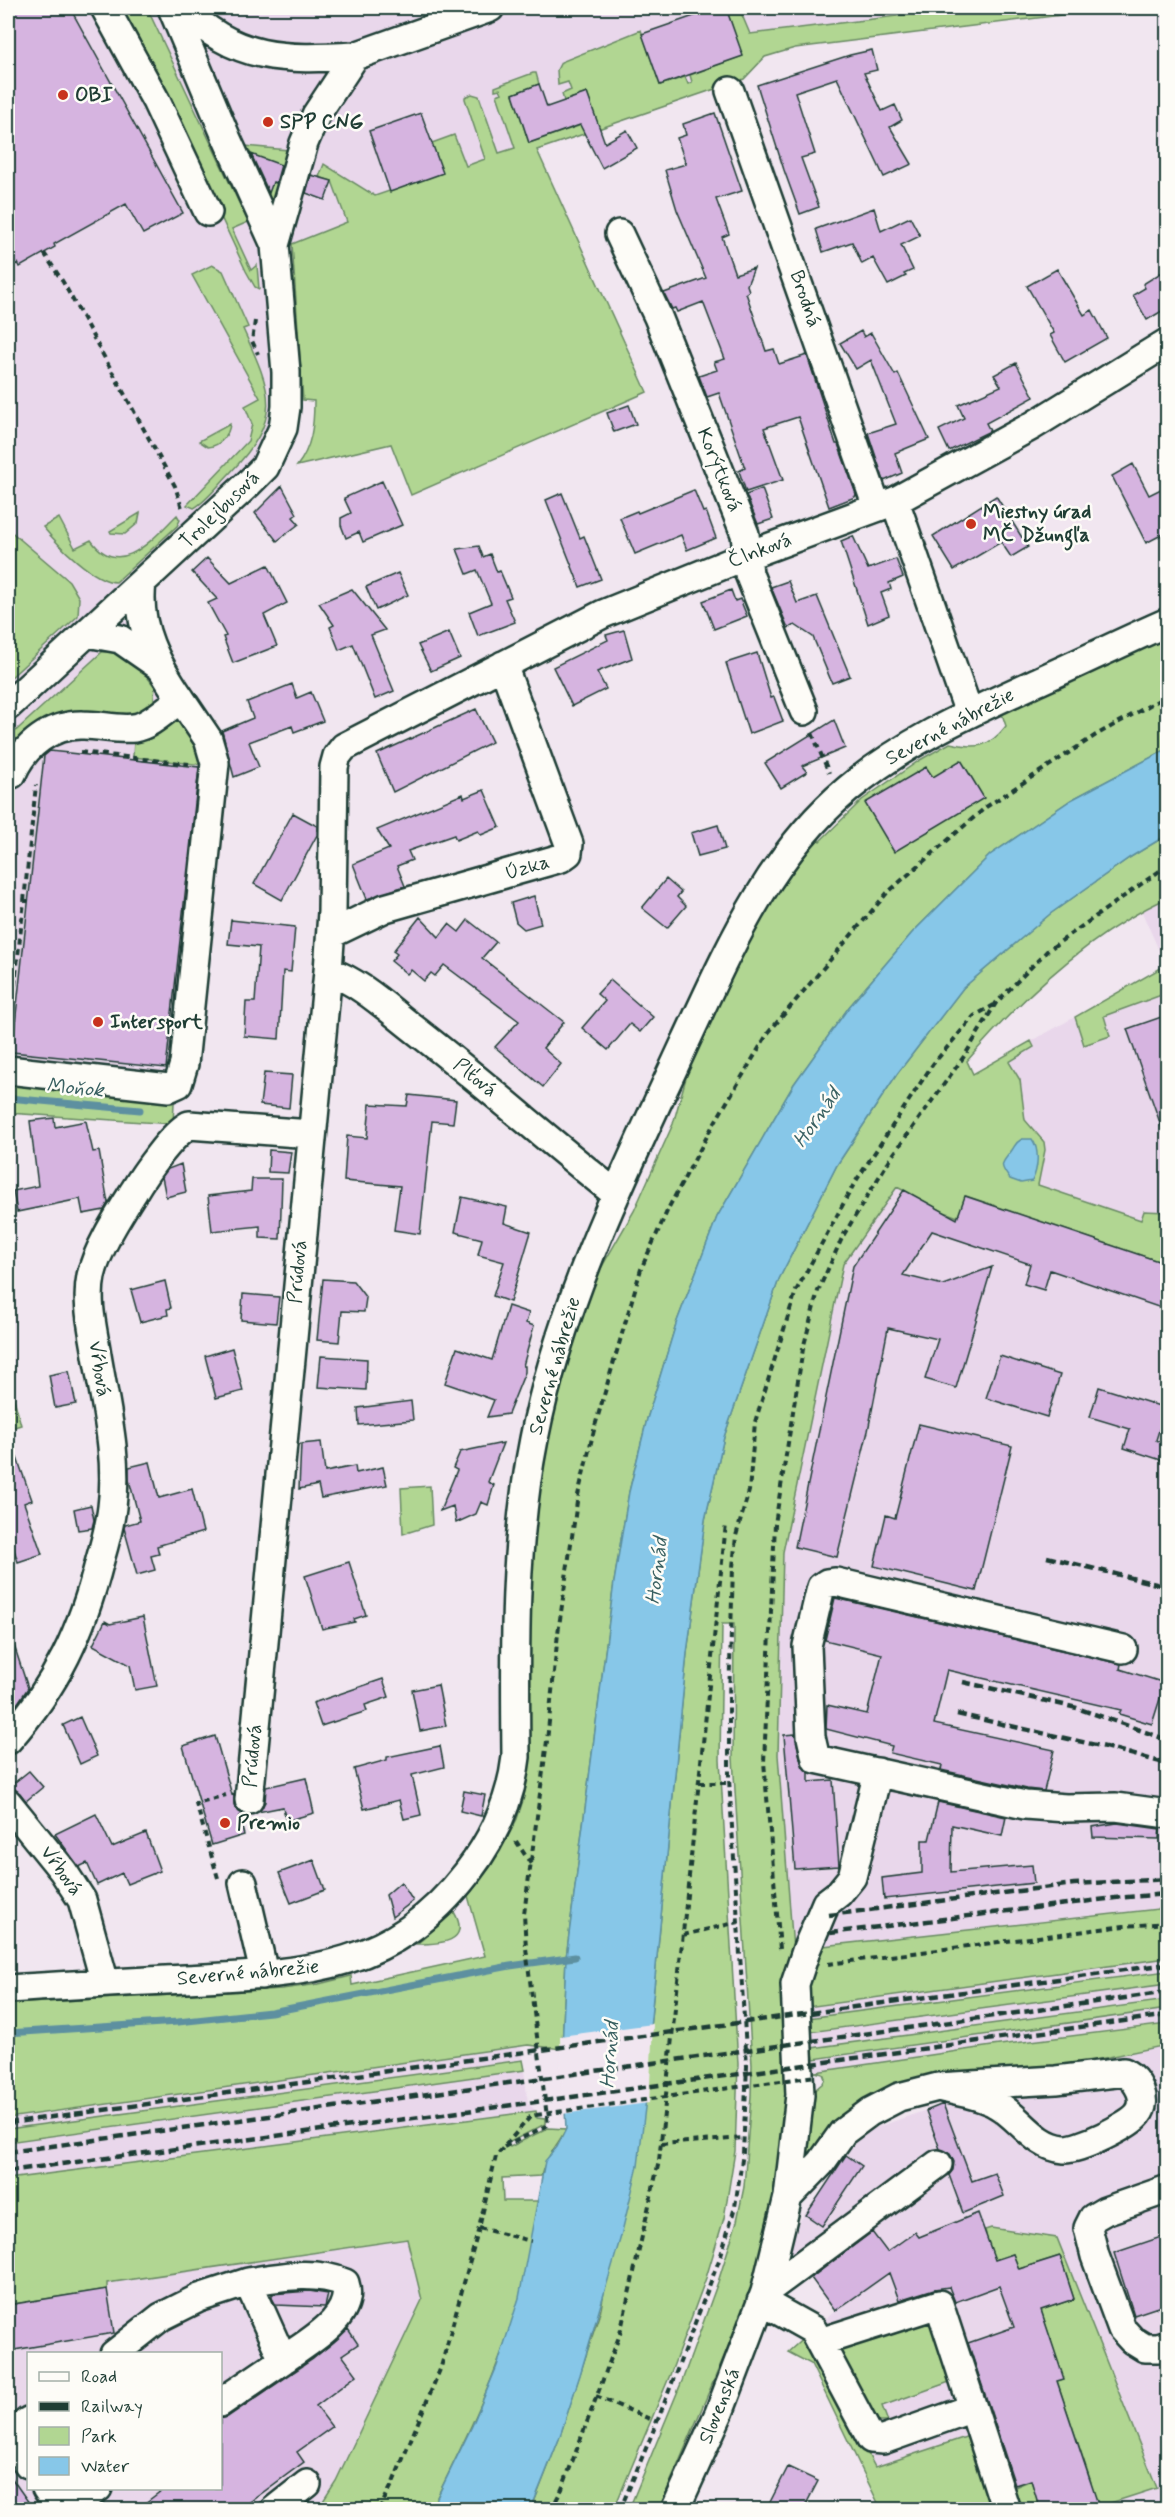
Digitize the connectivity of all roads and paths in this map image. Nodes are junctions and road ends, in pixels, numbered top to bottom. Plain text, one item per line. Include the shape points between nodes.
1 (105, 8) edge
2 (172, 8) edge
3 (183, 8) edge
4 (490, 8) edge
5 (355, 56) junction
6 (730, 91) dead end
7 (272, 210) junction
8 (208, 213) dead end
9 (620, 234) dead end
10 (44, 253) dead end
11 (256, 313) dead end
12 (1167, 342) edge
13 (260, 359) dead end
14 (886, 504) junction
15 (189, 517) dead end
16 (746, 556) junction
17 (142, 583) junction
18 (1167, 622) edge
19 (87, 633) junction
20 (503, 665) junction
21 (159, 666) junction
22 (1167, 695) edge
23 (181, 699) junction
24 (8, 706) edge
25 (804, 711) joint
26 (969, 713) junction
27 (344, 747) joint
28 (76, 752) dead end
29 (214, 766) junction
30 (24, 777) joint
31 (833, 778) dead end
32 (1167, 865) edge
33 (331, 934) junction
34 (328, 971) junction
35 (996, 1003) junction
36 (8, 1053) edge
37 (8, 1070) edge
38 (311, 1134) junction
39 (616, 1194) junction
40 (726, 1524) dead end
41 (1123, 1649) dead end
42 (8, 1740) edge
43 (878, 1772) junction
44 (699, 1783) junction
45 (730, 1783) junction
46 (250, 1794) joint
47 (8, 1803) edge
48 (1167, 1814) edge
49 (231, 1882) joint
50 (739, 1922) junction
51 (1167, 1923) edge
52 (683, 1935) junction
53 (801, 1968) junction
54 (261, 1975) junction
55 (105, 1983) junction
56 (8, 1989) edge
57 (816, 2076) dead end
58 (938, 2087) junction
59 (743, 2138) junction
60 (661, 2144) junction
61 (504, 2147) junction
62 (938, 2164) dead end
63 (1167, 2189) edge
64 (788, 2197) junction
65 (479, 2228) junction
66 (531, 2241) dead end
67 (248, 2283) junction
68 (763, 2297) junction
69 (820, 2342) junction
70 (1167, 2345) edge
71 (117, 2352) edge
72 (283, 2360) junction
73 (596, 2396) junction
74 (222, 2402) edge
75 (973, 2408) junction
76 (27, 2422) edge
77 (657, 2422) junction
78 (27, 2463) edge
79 (307, 2484) dead end
80 (47, 2490) edge
81 (86, 2500) edge
82 (274, 2510) edge
83 (379, 2510) edge
84 (552, 2510) edge
85 (620, 2510) edge
86 (675, 2510) edge
87 (1006, 2510) edge

1 - 8 street via 156,101
2 - 7 street
3 - 5 street via 225,40 271,56
4 - 5 street
5 - 7 street via 316,115
6 - 14 street, Brodná
7 - 17 street, Trolejbusová via 286,378 283,428 265,467
9 - 16 street, Korýtková via 658,317 745,534
10 - 15 path
11 - 13 path via 252,341
12 - 14 street, Člnková via 1032,426
14 - 16 street, Člnková
14 - 26 street, Brodná
16 - 20 street, Člnková via 603,614
16 - 25 street, Korýtková via 749,573
17 - 19 street, Trolejbusová
17 - 21 street via 142,621
18 - 26 street, Severné nábrežie
19 - 21 street via 120,639
19 - 24 street, Trolejbusová
20 - 27 street, Člnková
20 - 33 street, Úzka via 569,844 568,853 385,908
21 - 23 street
22 - 61 path via 1096,735 986,807 886,893 768,1033 669,1207 638,1280 578,1495 524,1914 548,2125
23 - 29 street via 208,740
23 - 30 street via 140,727 83,724 58,728 22,756
25 - 31 path
26 - 39 street, Severné nábrežie via 883,761 845,792 788,852 737,933
27 - 33 street, Prúdová via 334,767
28 - 29 path
29 - 37 street via 184,1064 178,1084 169,1088
30 - 36 path via 26,901
32 - 35 path via 1047,951
33 - 34 street, Prúdová
34 - 38 street, Prúdová
34 - 39 street, Plťová via 352,981 403,1020
35 - 45 path via 974,1016 933,1064 897,1117 822,1242 786,1319 755,1422 749,1491 736,1536 729,1698
35 - 53 path via 843,1236 818,1291 803,1349 775,1524 764,1752 782,1962 790,1968
38 - 42 street, Vŕbová via 195,1124 185,1128 139,1182 115,1223 92,1274 89,1302 110,1440 113,1505 96,1577 74,1642 51,1683
38 - 46 street, Prúdová
39 - 54 street, Severné nábrežie via 571,1308 534,1440 520,1534 515,1628 516,1757 512,1787 500,1821 453,1891 407,1931 352,1959
40 - 44 path
41 - 43 street via 827,1583 821,1587 807,1646 816,1759
43 - 48 street via 1025,1805 1116,1807
43 - 53 street, Slovenská via 852,1877 826,1903
44 - 45 path
44 - 52 path
45 - 50 path
46 - 49 path via 196,1803
47 - 55 street, Vŕbová via 82,1900
49 - 54 street via 261,1960
50 - 52 path
50 - 59 path via 747,2066
51 - 53 path
52 - 60 path
53 - 64 street, Slovenská via 794,2001 800,2095
54 - 55 street, Severné nábrežie
55 - 56 street, Severné nábrežie
57 - 61 path, bridge via 536,2115
58 - 58 street via 998,2104 1032,2134 1052,2147 1066,2150 1125,2124 1138,2115 1143,2104 1134,2077 1124,2073
58 - 64 street via 899,2097 843,2132 821,2163
59 - 60 path
59 - 77 path via 735,2206 721,2255
60 - 73 path via 620,2334
61 - 65 path via 496,2156
62 - 68 street
63 - 70 street via 1105,2211 1093,2218 1088,2228 1122,2329 1145,2348
64 - 68 street, Slovenská
65 - 66 path
65 - 83 path via 441,2367
67 - 71 street via 199,2298 161,2317
67 - 72 street
67 - 72 street via 286,2276 333,2278 345,2283 341,2313
68 - 69 street via 813,2330
68 - 86 street, Slovenská via 719,2413
69 - 75 street via 872,2439 883,2440
69 - 75 street via 939,2304
72 - 74 street
73 - 77 path
73 - 84 path
75 - 87 street
76 - 78 street via 9,2436
77 - 85 path
79 - 82 street
80 - 81 street via 50,2494

